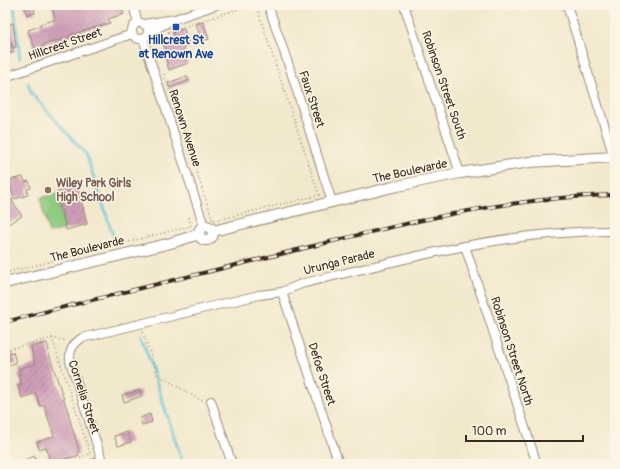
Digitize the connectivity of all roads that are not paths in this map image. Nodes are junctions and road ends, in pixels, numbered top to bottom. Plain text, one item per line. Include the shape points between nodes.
1 (133, 5) edge
2 (216, 5) edge
3 (268, 5) edge
4 (404, 5) edge
5 (567, 5) edge
6 (205, 7) edge
7 (174, 19) junction
8 (141, 23) junction
9 (132, 34) junction
10 (146, 36) junction
11 (5, 77) edge
12 (615, 157) edge
13 (460, 173) junction
14 (332, 202) junction
15 (201, 230) junction
16 (615, 231) edge
17 (465, 246) junction
18 (5, 283) edge
19 (282, 292) junction
20 (75, 343) joint
21 (211, 401) road end
22 (102, 462) edge
23 (92, 464) edge
24 (232, 464) edge
25 (339, 464) edge
26 (538, 464) edge

1 - 8 street
2 - 6 street
3 - 14 street, Faux Street
4 - 13 street, Robinson Street South
5 - 12 street
6 - 7 street
7 - 8 street
7 - 10 street
8 - 9 street via 132,28
8 - 10 street via 148,28
9 - 10 street via 135,38
9 - 11 street, Hillcrest Street
10 - 15 street, Renown Avenue via 200,215
12 - 13 street, The Boulevarde via 530,162
13 - 14 street, The Boulevarde
14 - 15 street, The Boulevarde via 213,231 213,236 208,240 201,238
15 - 18 street, The Boulevarde via 171,243
16 - 17 street, Urunga Parade via 568,232
17 - 19 street, Urunga Parade via 300,284
17 - 26 street, Robinson Street North
19 - 20 street, Urunga Parade via 259,294 140,323 86,337
19 - 25 street, Defoe Street
20 - 22 street, Cornelia Street via 70,350 71,366
21 - 24 street
22 - 23 street

